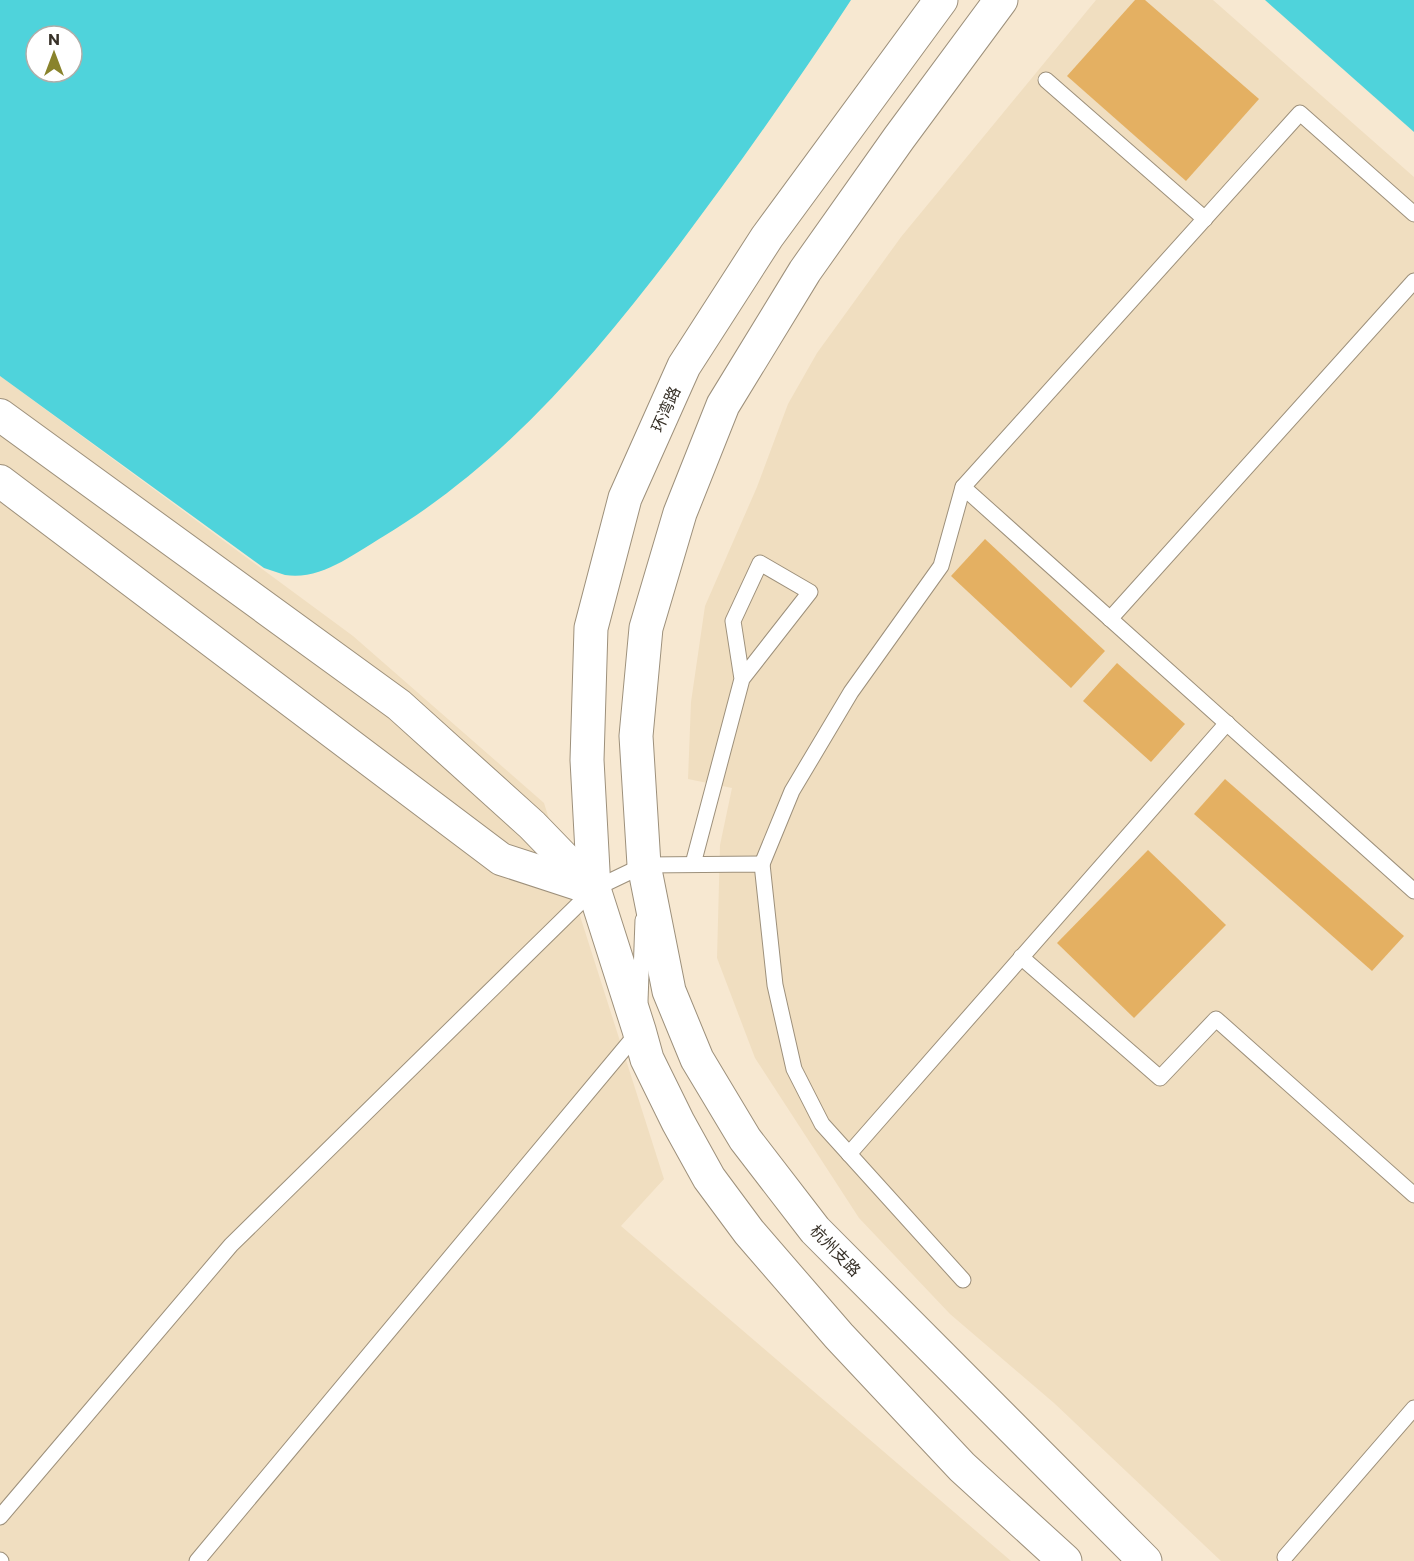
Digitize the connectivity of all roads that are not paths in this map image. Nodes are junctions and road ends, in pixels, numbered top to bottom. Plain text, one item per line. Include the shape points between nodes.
1 (941, 0) edge
2 (1001, 0) edge
3 (1046, 80) dead end
4 (1414, 214) edge
5 (1205, 219) junction
6 (1414, 280) edge
7 (0, 415) edge
8 (0, 481) edge
9 (963, 487) junction
10 (1110, 619) junction
11 (742, 679) junction
12 (1227, 723) junction
13 (693, 864) junction
14 (762, 864) junction
15 (644, 865) junction
16 (594, 889) junction
17 (1414, 891) edge
18 (1021, 957) junction
19 (639, 1030) junction
20 (849, 1154) junction
21 (1414, 1195) edge
22 (963, 1280) dead end
23 (1414, 1408) edge
24 (0, 1517) edge
25 (1285, 1557) dead end
26 (198, 1561) edge
27 (1065, 1561) edge
28 (1145, 1561) edge

1 - 16 main road, 环湾路 via 767,237 684,366 625,498 591,628 587,760
2 - 15 main road via 806,271 723,405 680,513 646,628 636,736
3 - 5 lane
4 - 5 lane via 1300,113
5 - 9 lane
6 - 10 lane
7 - 16 street via 399,705 532,825
8 - 16 street via 501,859
9 - 10 lane
9 - 14 lane via 941,566 852,692 798,781
10 - 12 lane
11 - 11 lane via 810,592 760,563 734,621
11 - 13 lane
12 - 17 lane
12 - 18 lane
13 - 14 lane
13 - 15 lane
14 - 20 lane via 775,985 794,1069 822,1124
15 - 16 lane
15 - 19 lane
15 - 28 main road, 杭州支路 via 669,991 698,1059 745,1139 815,1230
16 - 19 main road
16 - 24 lane via 231,1245
18 - 20 lane
18 - 21 lane via 1160,1078 1216,1019
19 - 26 lane
19 - 27 main road via 647,1059 678,1122 710,1178 748,1232 962,1467
20 - 22 lane
23 - 25 lane

